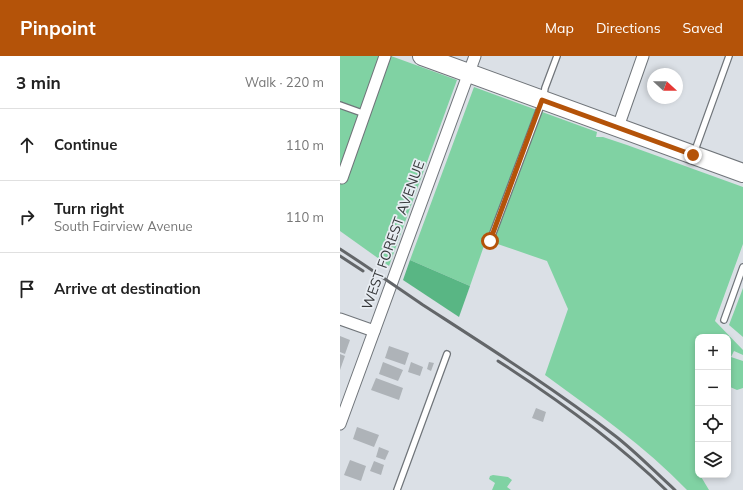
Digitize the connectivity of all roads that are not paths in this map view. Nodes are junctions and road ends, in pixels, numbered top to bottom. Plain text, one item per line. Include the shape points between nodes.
1 (386, 56) edge
2 (422, 56) edge
3 (475, 56) edge
4 (557, 56) edge
5 (644, 56) edge
6 (729, 56) edge
7 (469, 73) junction
8 (542, 100) junction
9 (340, 105) edge
10 (364, 114) junction
11 (618, 127) junction
12 (693, 155) junction
13 (743, 173) edge
14 (342, 178) dead end
15 (490, 241) dead end
16 (743, 267) edge
17 (340, 319) edge
18 (724, 320) dead end
19 (374, 331) junction
20 (447, 354) dead end
21 (340, 424) edge
22 (397, 490) edge

1 - 10 street
2 - 7 main road
3 - 7 street, WEST FOREST AVENUE
4 - 8 lane
5 - 11 street
6 - 12 lane
7 - 8 main road
7 - 19 street, WEST FOREST AVENUE
8 - 11 main road
8 - 15 lane
9 - 10 lane
10 - 14 street
11 - 12 main road
12 - 13 main road
16 - 18 lane
17 - 19 street
19 - 21 street, WEST FOREST AVENUE
20 - 22 lane

